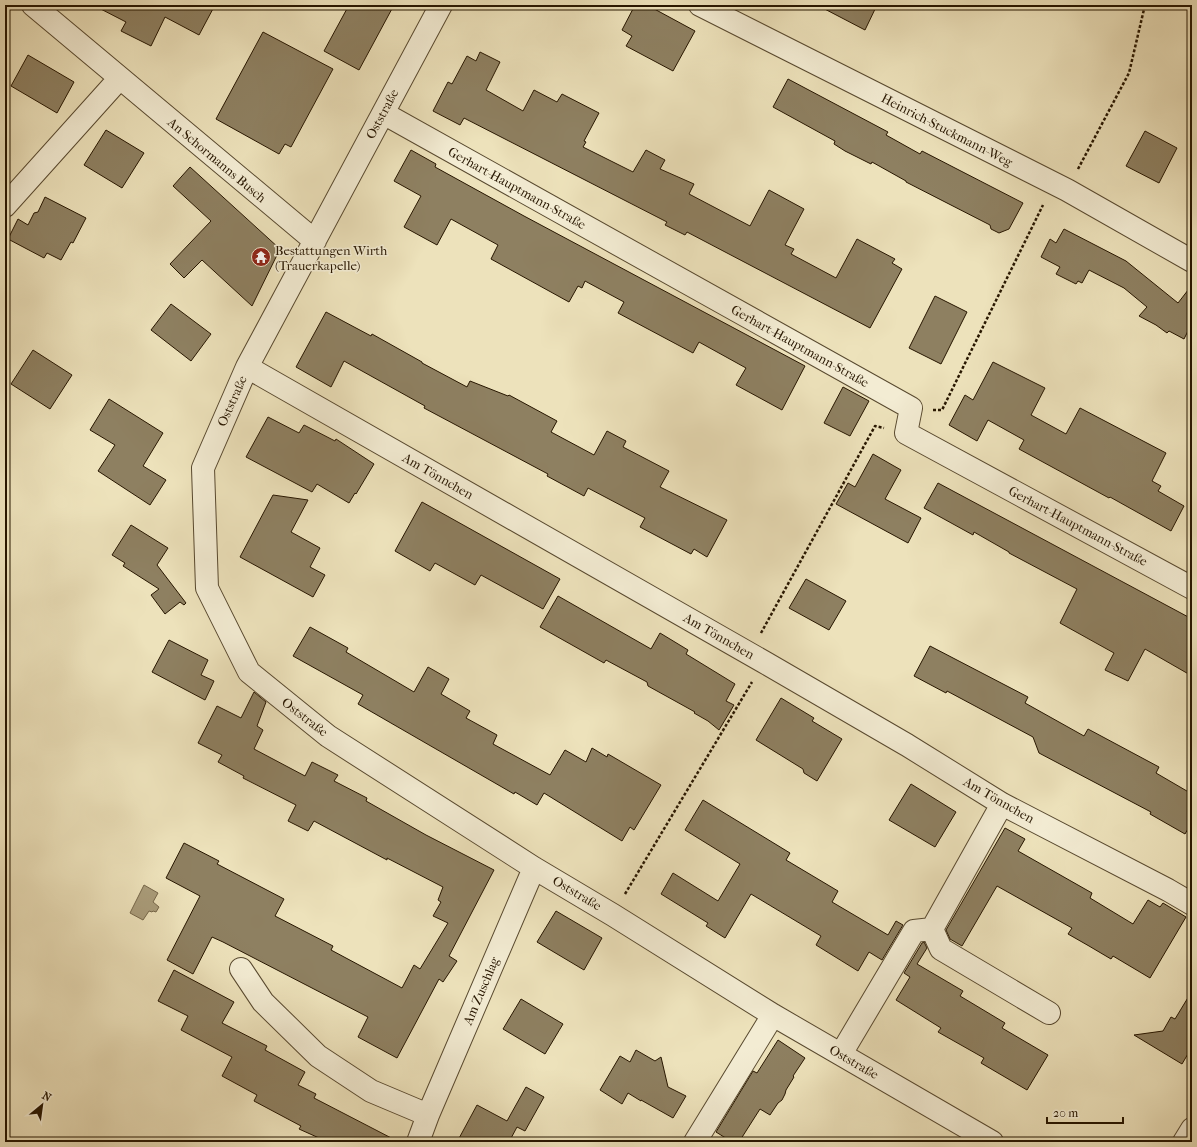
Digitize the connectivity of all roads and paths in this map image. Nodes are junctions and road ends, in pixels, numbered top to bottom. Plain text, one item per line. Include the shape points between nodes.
1 (33, 5) edge
2 (441, 5) edge
3 (700, 5) edge
4 (1145, 5) edge
5 (119, 79) junction
6 (383, 113) junction
7 (1060, 187) junction
8 (5, 206) edge
9 (315, 241) junction
10 (1192, 261) edge
11 (247, 366) junction
12 (911, 408) junction
13 (1192, 588) edge
14 (1002, 804) junction
15 (534, 868) junction
16 (1192, 904) edge
17 (932, 929) junction
18 (241, 969) dead end
19 (1049, 1013) dead end
20 (773, 1015) junction
21 (840, 1054) junction
22 (428, 1115) junction
23 (1192, 1129) edge
24 (418, 1142) edge
25 (695, 1142) edge
26 (992, 1142) edge
27 (1184, 1142) edge

1 - 5 street, An Schormanns Busch
2 - 6 street, Oststraße
3 - 7 street, Heinrich-Stuckmann-Weg
4 - 7 path via 1129,73
5 - 8 street
5 - 9 street, An Schormanns Busch
6 - 9 street, Oststraße
6 - 12 street, Gerhart-Hauptmann-Straße
7 - 10 street, Heinrich-Stuckmann-Weg
7 - 12 path via 942,410
9 - 11 street, Oststraße
11 - 14 street, Am Tönnchen via 764,662
11 - 15 street, Oststraße via 203,468 207,588 249,672 328,736
12 - 13 street, Gerhart-Hauptmann-Straße via 906,433
14 - 16 street, Am Tönnchen
14 - 17 street
15 - 20 street, Oststraße
15 - 22 street, Am Zuschlag
17 - 19 street via 941,949
17 - 21 street via 914,931
18 - 22 street via 263,1002 318,1056 370,1091
20 - 21 street, Oststraße
20 - 25 street
21 - 26 street, Oststraße
22 - 24 street, Am Zuschlag
23 - 27 street

